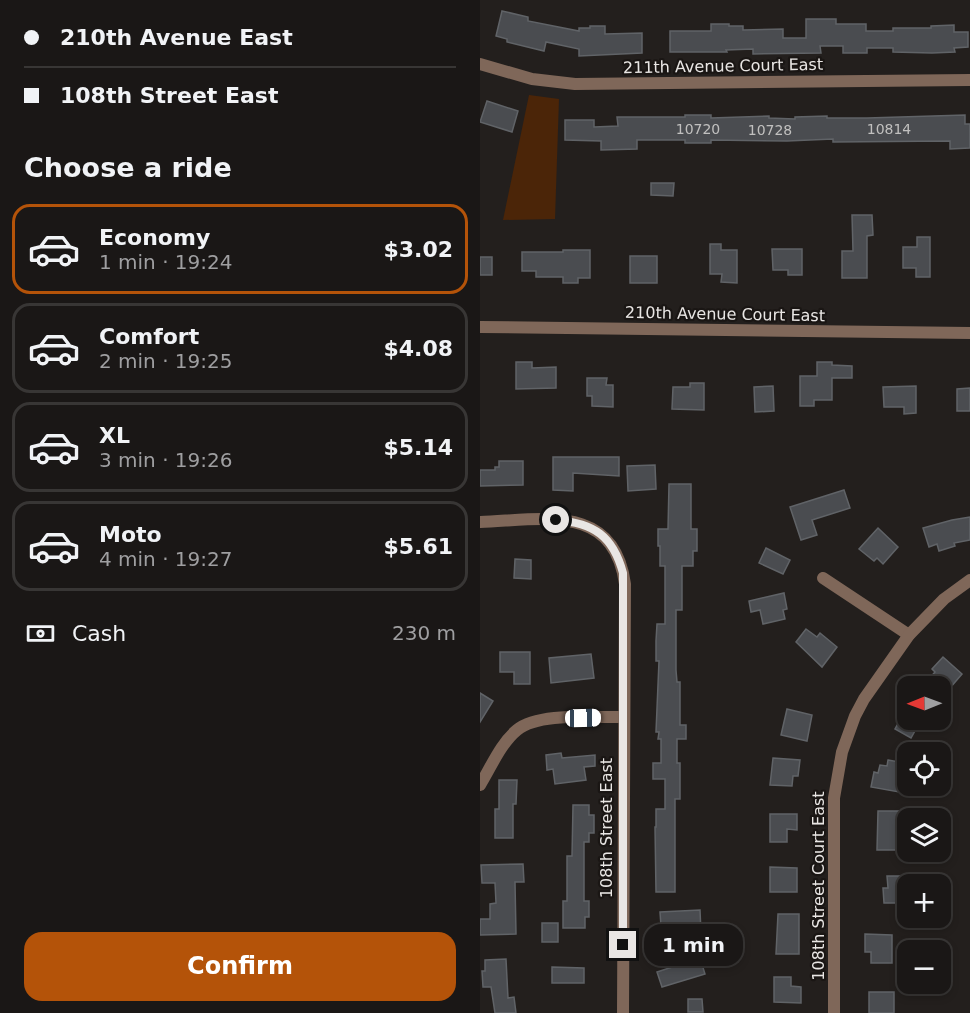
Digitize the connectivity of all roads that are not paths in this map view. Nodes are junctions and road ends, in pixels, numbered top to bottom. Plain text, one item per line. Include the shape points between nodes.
1 (480, 64) edge
2 (970, 80) edge
3 (480, 327) edge
4 (970, 333) edge
5 (480, 522) edge
6 (823, 578) dead end
7 (970, 580) edge
8 (909, 635) junction
9 (623, 717) junction
10 (480, 785) edge
11 (623, 1013) edge
12 (834, 1013) edge

1 - 2 street, 211th Avenue Court East via 532,80 575,84
3 - 4 street, 210th Avenue Court East
5 - 9 street, 108th Street East via 573,521 608,540 619,556 625,584
6 - 8 street
7 - 8 street, 108th Street Court East via 944,599
8 - 12 street, 108th Street Court East via 855,716 835,784
9 - 10 street via 543,718 526,725 506,742
9 - 11 street, 108th Street East

